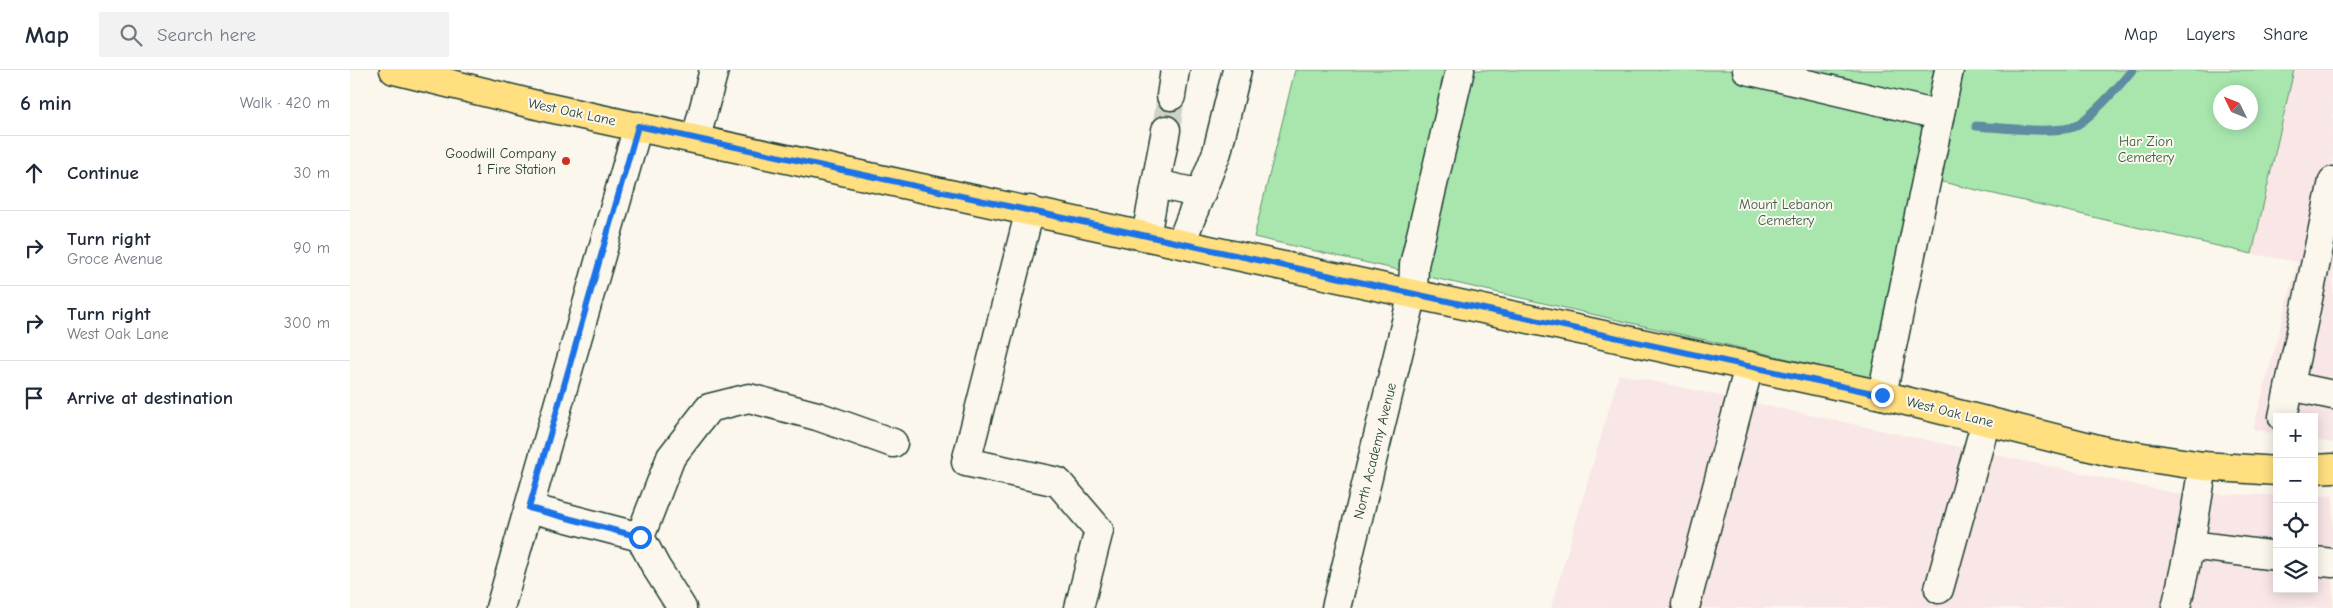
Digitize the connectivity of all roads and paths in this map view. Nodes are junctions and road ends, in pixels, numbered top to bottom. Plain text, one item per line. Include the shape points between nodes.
1 (394, 70) edge
2 (714, 70) edge
3 (1237, 70) edge
4 (1460, 70) edge
5 (1476, 70) edge
6 (1748, 70) edge
7 (1949, 70) edge
8 (1939, 115) junction
9 (638, 126) junction
10 (1166, 130) tunnel mouth
11 (696, 138) junction
12 (1157, 184) junction
13 (2332, 191) edge
14 (1201, 194) junction
15 (1030, 210) junction
16 (1146, 236) junction
17 (1181, 243) junction
18 (1413, 293) junction
19 (1749, 366) junction
20 (2290, 386) junction
21 (2333, 394) edge
22 (1882, 395) junction
23 (2284, 413) edge
24 (1986, 421) junction
25 (893, 443) dead end
26 (2203, 466) junction
27 (2333, 468) edge
28 (2318, 469) edge
29 (2273, 470) edge
30 (529, 508) junction
31 (640, 537) junction
32 (2190, 545) junction
33 (2273, 555) edge
34 (2318, 561) edge
35 (2333, 563) edge
36 (1939, 589) dead end
37 (1686, 604) dead end
38 (500, 608) edge
39 (682, 608) edge
40 (1079, 608) edge
41 (1336, 608) edge
42 (2176, 608) edge

1 - 9 main road, West Oak Lane via 544,107
2 - 11 street
3 - 14 street via 1217,152
4 - 18 street via 1414,265
5 - 18 street via 1427,268
6 - 8 street
7 - 8 street
8 - 22 street
9 - 11 main road, West Oak Lane
9 - 30 street
10 - 12 street
11 - 15 main road, West Oak Lane
12 - 14 street
12 - 16 street
13 - 20 street
14 - 17 street
15 - 16 main road, West Oak Lane
15 - 40 street via 966,462 1058,482 1099,530
16 - 17 main road, West Oak Lane
17 - 18 main road, West Oak Lane
18 - 19 main road, West Oak Lane
18 - 41 street, North Academy Avenue
19 - 22 main road, West Oak Lane
19 - 37 street
20 - 21 street
20 - 23 street
22 - 24 main road, West Oak Lane
24 - 26 main road, West Oak Lane via 2110,452
24 - 36 street
25 - 31 street via 818,416 749,398 709,408 671,457
26 - 29 main road, West Oak Lane
26 - 32 street
27 - 28 main road
30 - 31 street
30 - 38 street
31 - 39 street
32 - 33 street
32 - 42 street
34 - 35 street

